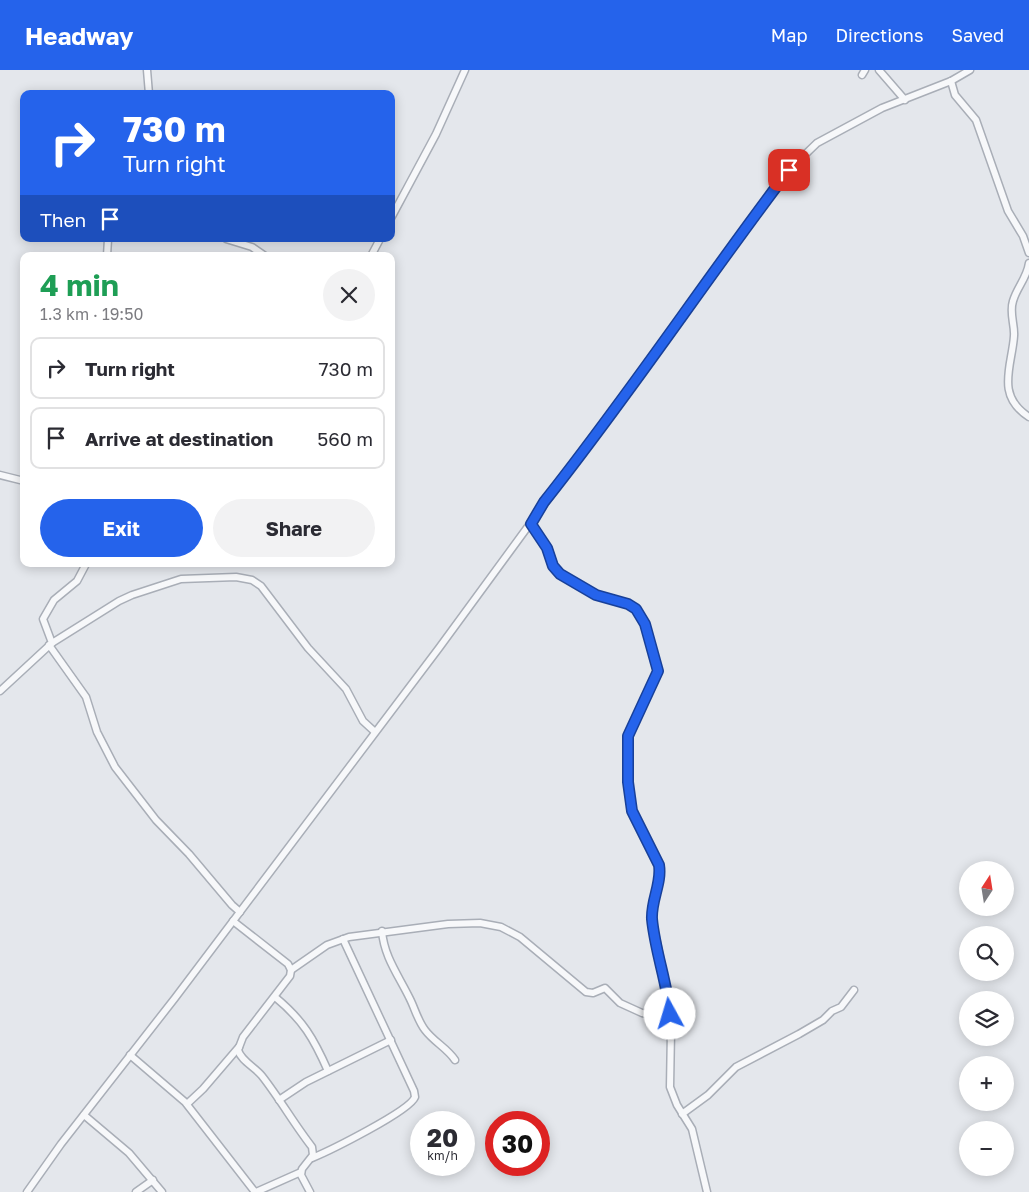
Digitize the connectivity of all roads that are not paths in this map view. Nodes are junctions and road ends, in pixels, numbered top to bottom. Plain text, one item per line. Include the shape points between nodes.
1 (147, 70) edge
2 (465, 70) edge
3 (879, 70) edge
4 (970, 70) edge
5 (951, 81) junction
6 (149, 90) edge
7 (905, 100) junction
8 (395, 211) edge
9 (236, 242) edge
10 (259, 252) edge
11 (1029, 253) edge
12 (1029, 263) edge
13 (1029, 417) edge
14 (0, 475) edge
15 (20, 480) edge
16 (531, 524) junction
17 (84, 567) edge
18 (51, 644) junction
19 (0, 691) edge
20 (375, 732) junction
21 (240, 912) junction
22 (233, 921) junction
23 (382, 932) junction
24 (343, 939) junction
25 (292, 970) junction
26 (854, 990) dead end
27 (275, 997) junction
28 (670, 1018) junction
29 (391, 1040) junction
30 (239, 1047) junction
31 (130, 1055) junction
32 (455, 1060) dead end
33 (328, 1071) junction
34 (279, 1100) junction
35 (187, 1104) junction
36 (682, 1114) junction
37 (84, 1115) junction
38 (312, 1158) junction
39 (301, 1172) junction
40 (153, 1180) junction
41 (27, 1192) edge
42 (136, 1192) edge
43 (162, 1192) edge
44 (256, 1192) edge
45 (310, 1192) edge
46 (707, 1192) edge

1 - 6 street
2 - 8 street via 436,134
3 - 7 street
4 - 5 street
5 - 7 street
5 - 11 street via 955,95 976,120 1008,211
7 - 16 street via 882,108 817,143 796,161
9 - 10 street
12 - 13 street via 1026,278 1012,304 1014,337 1007,376 1014,401
14 - 15 street
16 - 20 street
16 - 28 street via 560,574 596,595 624,602 636,609 645,624 654,652 658,671 628,736 628,782 632,811 659,865 652,919
17 - 18 street via 77,581 54,600 43,619
18 - 19 street
18 - 20 street via 119,601 159,585 181,579 228,576 252,580 261,586 308,648 346,689 363,721
18 - 21 street via 86,697 97,732 115,767 156,820
20 - 21 street
21 - 22 street
22 - 25 street
22 - 31 street
23 - 24 street
23 - 28 street via 460,923 501,927 532,946 586,992 605,988 620,1003 642,1013
23 - 32 street via 389,960 420,1022
24 - 25 street via 317,951
24 - 29 street
25 - 27 street
26 - 36 street via 841,1007 823,1020 736,1067 708,1095
27 - 30 street via 243,1037
27 - 33 street via 307,1028
28 - 36 street via 670,1088
29 - 33 street
29 - 38 street via 414,1091 414,1100 378,1124
30 - 34 street via 241,1056 260,1074
30 - 35 street
31 - 35 street
31 - 37 street
33 - 34 street
34 - 38 street via 312,1147
35 - 44 street
36 - 46 street via 696,1142
37 - 40 street via 129,1152
37 - 41 street
38 - 39 street
39 - 44 street
39 - 45 street
40 - 42 street
40 - 43 street

